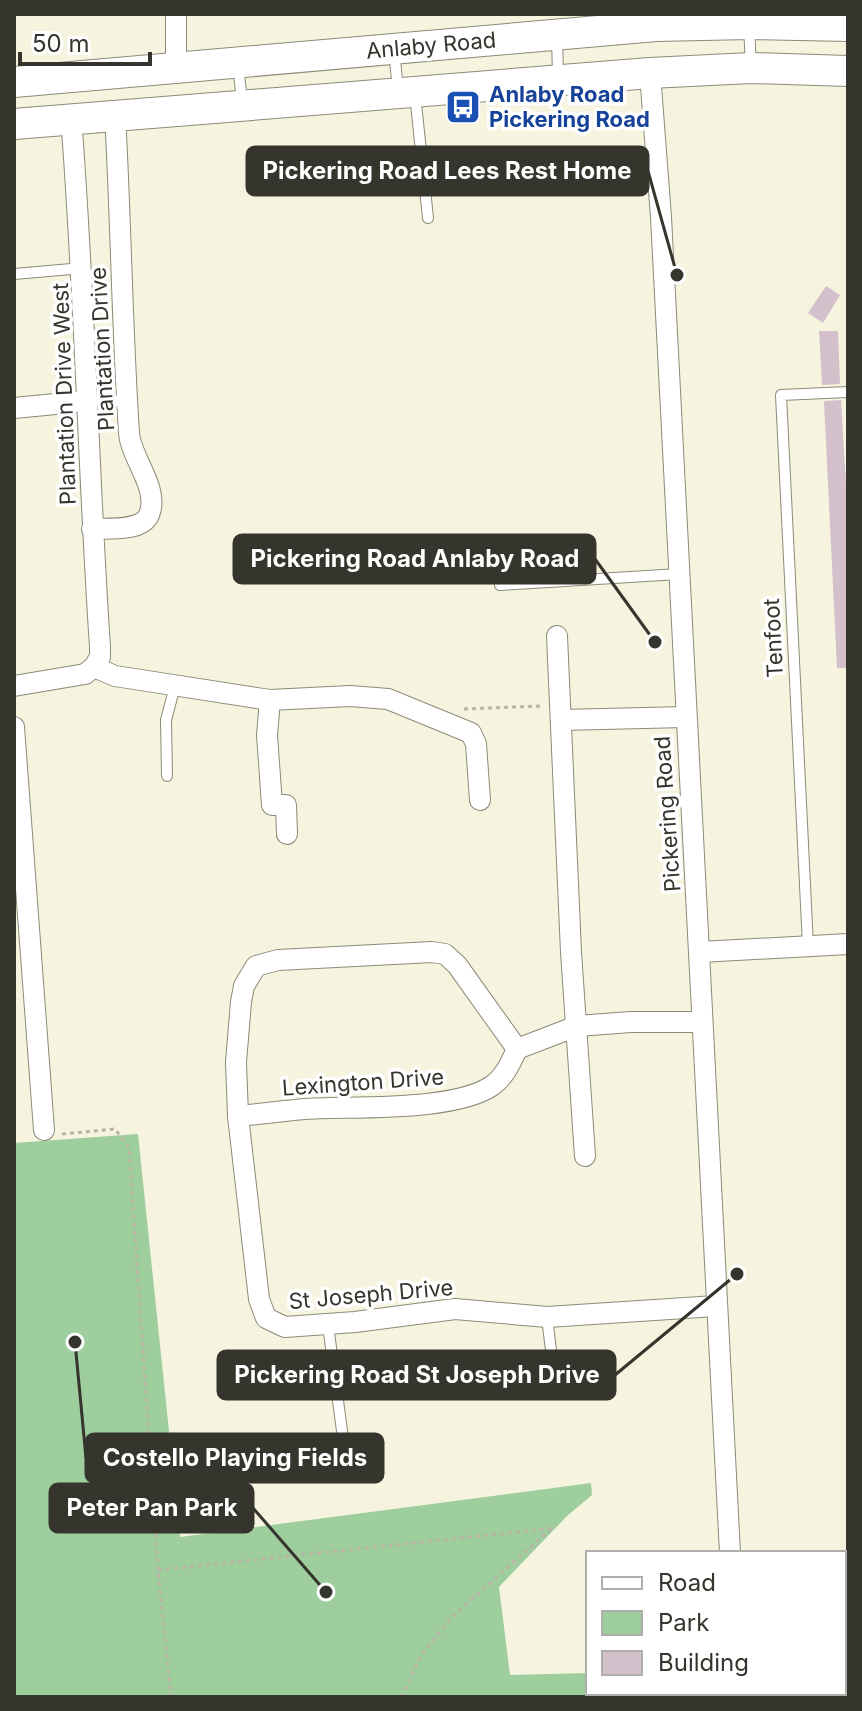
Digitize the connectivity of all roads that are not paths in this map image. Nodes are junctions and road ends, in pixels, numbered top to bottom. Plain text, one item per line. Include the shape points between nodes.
1 (176, 14) edge
2 (749, 24) junction
3 (848, 26) edge
4 (563, 30) junction
5 (394, 48) junction
6 (238, 63) junction
7 (176, 68) junction
8 (751, 68) junction
9 (848, 71) edge
10 (650, 73) junction
11 (559, 80) junction
12 (14, 82) edge
13 (407, 93) junction
14 (243, 103) junction
15 (115, 115) junction
16 (71, 117) junction
17 (14, 124) edge
18 (428, 218) dead end
19 (83, 268) junction
20 (14, 274) edge
21 (848, 392) edge
22 (86, 401) junction
23 (127, 401) junction
24 (14, 408) edge
25 (92, 529) junction
26 (409, 572) dead end
27 (679, 574) junction
28 (557, 636) dead end
29 (94, 667) junction
30 (14, 686) edge
31 (175, 686) junction
32 (270, 700) junction
33 (685, 717) junction
34 (562, 720) junction
35 (14, 727) edge
36 (167, 776) dead end
37 (480, 800) dead end
38 (287, 834) dead end
39 (848, 944) edge
40 (808, 946) junction
41 (700, 952) junction
42 (24, 1020) edge
43 (701, 1022) junction
44 (577, 1026) junction
45 (517, 1049) junction
46 (238, 1116) junction
47 (44, 1130) road end
48 (585, 1156) dead end
49 (716, 1306) junction
50 (547, 1317) junction
51 (328, 1325) junction
52 (556, 1392) dead end
53 (344, 1446) dead end
54 (730, 1551) edge

1 - 7 street
2 - 3 main road, Anlaby Road
2 - 4 main road, Anlaby Road
2 - 8 lane
4 - 5 main road, Anlaby Road
4 - 11 lane
5 - 6 main road, Anlaby Road
5 - 13 lane
6 - 7 main road, Anlaby Road
6 - 14 lane
7 - 12 main road, Anlaby Road
8 - 9 main road, Anlaby Road
8 - 10 main road, Anlaby Road
10 - 11 main road, Anlaby Road
10 - 27 street, Pickering Road
11 - 13 main road, Anlaby Road
13 - 14 main road, Anlaby Road
13 - 18 lane
14 - 15 main road, Anlaby Road
15 - 16 main road, Anlaby Road
15 - 23 street, Plantation Drive
16 - 17 main road, Anlaby Road
16 - 19 street, Plantation Drive West
19 - 20 lane
19 - 22 street, Plantation Drive West
21 - 40 lane, Tenfoot via 781,395
22 - 23 lane
22 - 24 street
22 - 25 street, Plantation Drive West
23 - 25 street, Plantation Drive via 130,447 149,488 150,512 136,526
25 - 29 street, Plantation Drive West via 100,647
26 - 27 lane via 496,565 500,585
27 - 33 street, Pickering Road
28 - 34 street
29 - 30 street via 85,674
29 - 31 street
31 - 32 street
31 - 36 lane via 166,720
32 - 37 street via 388,699 471,733
32 - 38 street via 272,805 286,805
33 - 34 street
33 - 41 street, Pickering Road
34 - 44 street
35 - 42 street
39 - 40 street
40 - 41 street
41 - 43 street, Pickering Road
42 - 47 street
43 - 44 street
43 - 49 street, Pickering Road
44 - 45 street
44 - 48 street
45 - 46 street, Lexington Drive via 493,1085 461,1098
45 - 46 street via 445,954 278,960 256,966 244,986 236,1062
46 - 51 street, St Joseph Drive via 259,1299 266,1318 285,1327
49 - 50 street, St Joseph Drive
49 - 54 street, Pickering Road
50 - 51 street, St Joseph Drive via 455,1309
50 - 52 lane
51 - 53 lane

